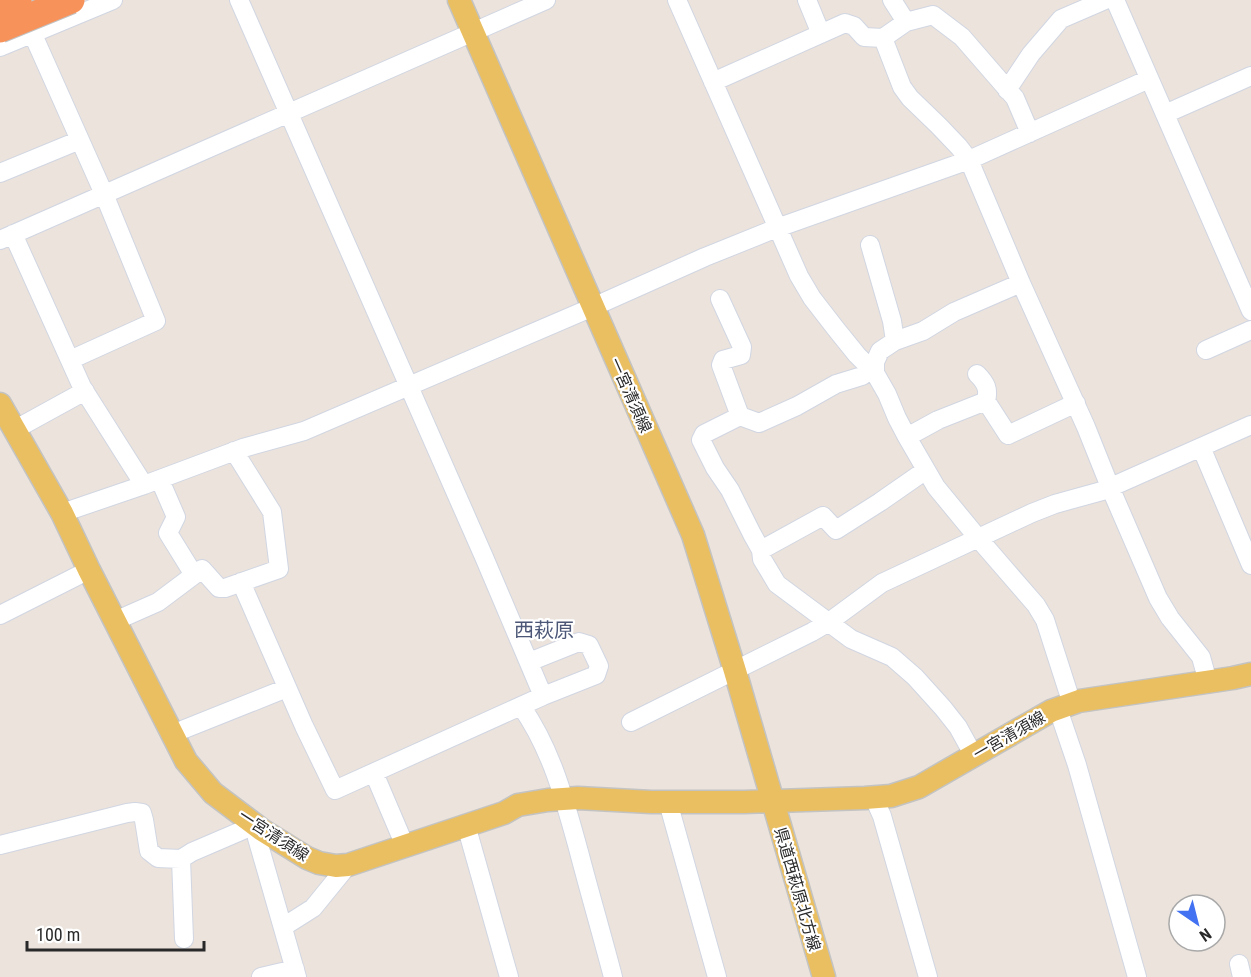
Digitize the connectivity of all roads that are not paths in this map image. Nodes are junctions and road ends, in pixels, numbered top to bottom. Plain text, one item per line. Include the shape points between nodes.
1 (18, 0) edge
2 (72, 0) edge
3 (113, 0) edge
4 (238, 0) edge
5 (459, 0) edge
6 (546, 0) edge
7 (677, 0) edge
8 (807, 0) edge
9 (892, 0) edge
10 (1106, 0) edge
11 (1115, 0) edge
12 (0, 8) edge
13 (906, 22) junction
14 (0, 29) edge
15 (473, 32) junction
16 (32, 33) junction
17 (821, 34) junction
18 (883, 38) junction
19 (0, 46) edge
20 (1251, 76) edge
21 (1149, 79) junction
22 (713, 82) junction
23 (1007, 90) junction
24 (288, 113) junction
25 (1165, 114) junction
26 (1030, 133) junction
27 (80, 140) junction
28 (969, 160) junction
29 (0, 173) edge
30 (104, 194) junction
31 (777, 228) junction
32 (7, 237) edge
33 (870, 245) dead end
34 (1021, 284) junction
35 (720, 298) dead end
36 (1249, 300) edge
37 (593, 307) junction
38 (1251, 330) edge
39 (895, 341) junction
40 (1206, 350) dead end
41 (70, 360) junction
42 (874, 371) junction
43 (977, 374) dead end
44 (408, 387) junction
45 (85, 391) junction
46 (986, 401) junction
47 (0, 404) edge
48 (1076, 404) junction
49 (740, 416) junction
50 (1251, 425) edge
51 (14, 430) junction
52 (907, 436) junction
53 (1201, 447) junction
54 (234, 451) junction
55 (926, 470) junction
56 (152, 483) junction
57 (1110, 487) junction
58 (62, 513) junction
59 (978, 538) junction
60 (761, 550) junction
61 (1251, 565) edge
62 (89, 570) junction
63 (194, 575) junction
64 (241, 582) junction
65 (0, 615) edge
66 (115, 621) junction
67 (829, 622) junction
68 (529, 663) junction
69 (735, 671) junction
70 (1251, 674) edge
71 (1208, 682) junction
72 (287, 688) junction
73 (543, 696) junction
74 (521, 706) junction
75 (1065, 706) junction
76 (631, 722) dead end
77 (172, 734) junction
78 (974, 756) junction
79 (374, 773) junction
80 (874, 798) junction
81 (565, 799) junction
82 (668, 802) junction
83 (772, 802) junction
84 (466, 825) junction
85 (258, 827) junction
86 (0, 845) edge
87 (405, 846) junction
88 (181, 860) junction
89 (348, 865) junction
90 (283, 927) junction
91 (184, 939) dead end
92 (296, 973) edge
93 (261, 977) edge
94 (509, 977) edge
95 (613, 977) edge
96 (717, 977) edge
97 (824, 977) edge
98 (928, 977) edge
99 (1137, 977) edge

1 - 12 highway, bridge
1 - 16 street
2 - 14 highway, bridge
3 - 16 street
4 - 24 street
5 - 15 main road, 一宮清須線
6 - 15 street
7 - 22 street
8 - 17 street
9 - 13 street
10 - 23 street via 1061,19
11 - 21 street
13 - 18 street
13 - 23 street via 933,15 962,37
15 - 24 street
15 - 37 main road, 一宮清須線
16 - 19 street
16 - 27 street
17 - 18 street via 845,23 864,37
17 - 22 street
18 - 28 street via 902,87
20 - 25 street
21 - 25 street
21 - 26 street
22 - 31 street
23 - 26 street via 1015,98
24 - 30 street
24 - 44 street
25 - 36 street
26 - 28 street
27 - 29 street
27 - 30 street
28 - 31 street
28 - 34 street
30 - 32 street
30 - 41 street via 156,321
31 - 37 street
31 - 42 street via 812,298
32 - 41 street
33 - 39 street
34 - 39 street
34 - 48 street
35 - 49 street via 742,347 741,355 723,360 721,365
37 - 44 street
37 - 69 main road, 一宮清須線 via 693,535
38 - 40 street
39 - 42 street via 880,351
41 - 45 street
42 - 49 street via 836,384 759,423
42 - 52 street
43 - 46 street via 986,385
44 - 54 street via 304,432
44 - 68 street
45 - 51 street
45 - 56 street
46 - 48 street via 1008,435
46 - 52 street
47 - 51 main road, 一宮清須線
48 - 57 street
49 - 60 street via 704,434 701,440
50 - 53 street
51 - 58 main road, 一宮清須線
52 - 55 street
53 - 57 street
53 - 61 street
54 - 56 street
54 - 64 street via 272,512 279,569
55 - 59 street
55 - 60 street via 836,530 823,516
56 - 58 street
56 - 63 street via 176,517 168,532
57 - 59 street via 1055,504
57 - 71 street via 1158,598 1201,657
58 - 62 main road, 一宮清須線
59 - 67 street via 882,583
59 - 75 street via 1045,620
60 - 67 street via 777,584
62 - 65 street
62 - 66 main road, 一宮清須線
63 - 64 street via 202,569 219,588
63 - 66 street via 158,602
64 - 72 street
66 - 77 main road, 一宮清須線
67 - 69 street
67 - 78 street via 851,639 891,657 915,677 953,720
68 - 73 street
68 - 73 street via 579,642 589,645 599,666 596,675
69 - 76 street
69 - 83 main road, 一宮清須線
70 - 71 main road, 一宮清須線
71 - 75 main road, 一宮清須線 via 1118,694
72 - 77 street
72 - 79 street via 335,790
73 - 74 street
74 - 79 street
74 - 81 street via 543,741
75 - 78 main road, 一宮清須線
75 - 99 street via 1077,765
77 - 85 main road, 一宮清須線 via 199,778
78 - 80 main road, 一宮清須線 via 919,787
79 - 87 street
80 - 83 main road, 一宮清須線
80 - 98 street
81 - 82 main road, 一宮清須線
81 - 84 main road, 一宮清須線 via 518,805
81 - 95 street
82 - 83 main road, 一宮清須線
82 - 96 street
83 - 97 main road, 県道西萩原北方線
84 - 87 main road, 一宮清須線
84 - 94 street
85 - 88 street via 192,852
85 - 89 main road, 一宮清須線 via 319,863
85 - 90 street via 257,838
86 - 88 street via 135,812 142,813 148,851 158,858
87 - 89 main road, 一宮清須線
88 - 91 street
89 - 90 street via 313,908
90 - 92 street
92 - 93 street

